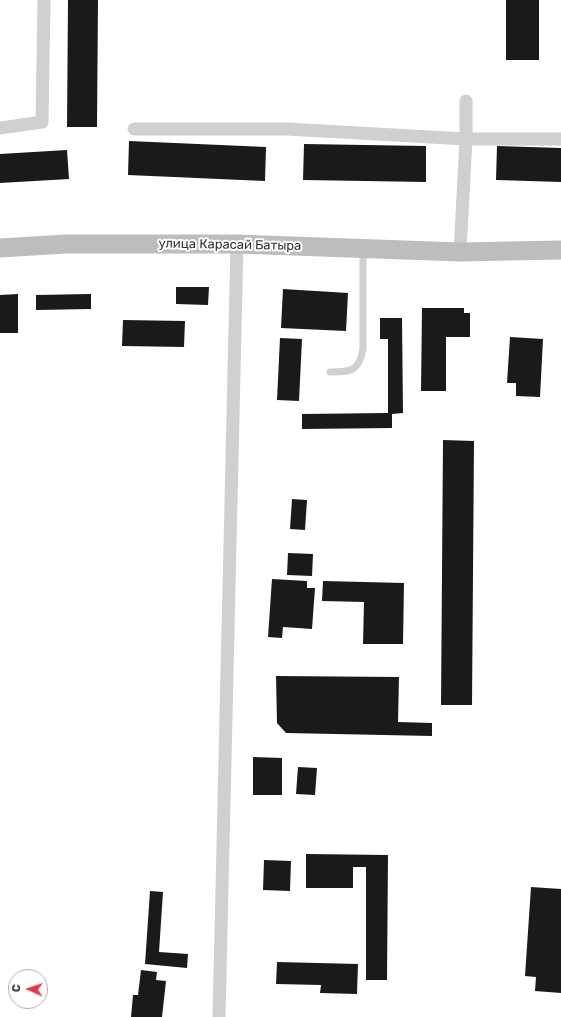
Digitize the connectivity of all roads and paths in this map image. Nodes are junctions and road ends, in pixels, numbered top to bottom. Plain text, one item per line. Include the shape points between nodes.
1 (44, 0) edge
2 (466, 101) dead end
3 (0, 128) edge
4 (134, 129) dead end
5 (466, 139) junction
6 (561, 139) edge
7 (237, 244) junction
8 (364, 247) junction
9 (0, 248) edge
10 (561, 250) edge
11 (460, 252) junction
12 (330, 372) dead end
13 (219, 1017) edge

1 - 3 street via 42,122
2 - 5 street
4 - 5 street via 287,129
5 - 6 street
5 - 11 street
7 - 8 main road, улица Карасай Батыра
7 - 9 main road, улица Карасай Батыра via 66,244
7 - 13 street
8 - 11 main road, улица Карасай Батыра
8 - 12 lane via 361,361 356,369
10 - 11 main road, улица Карасай Батыра

